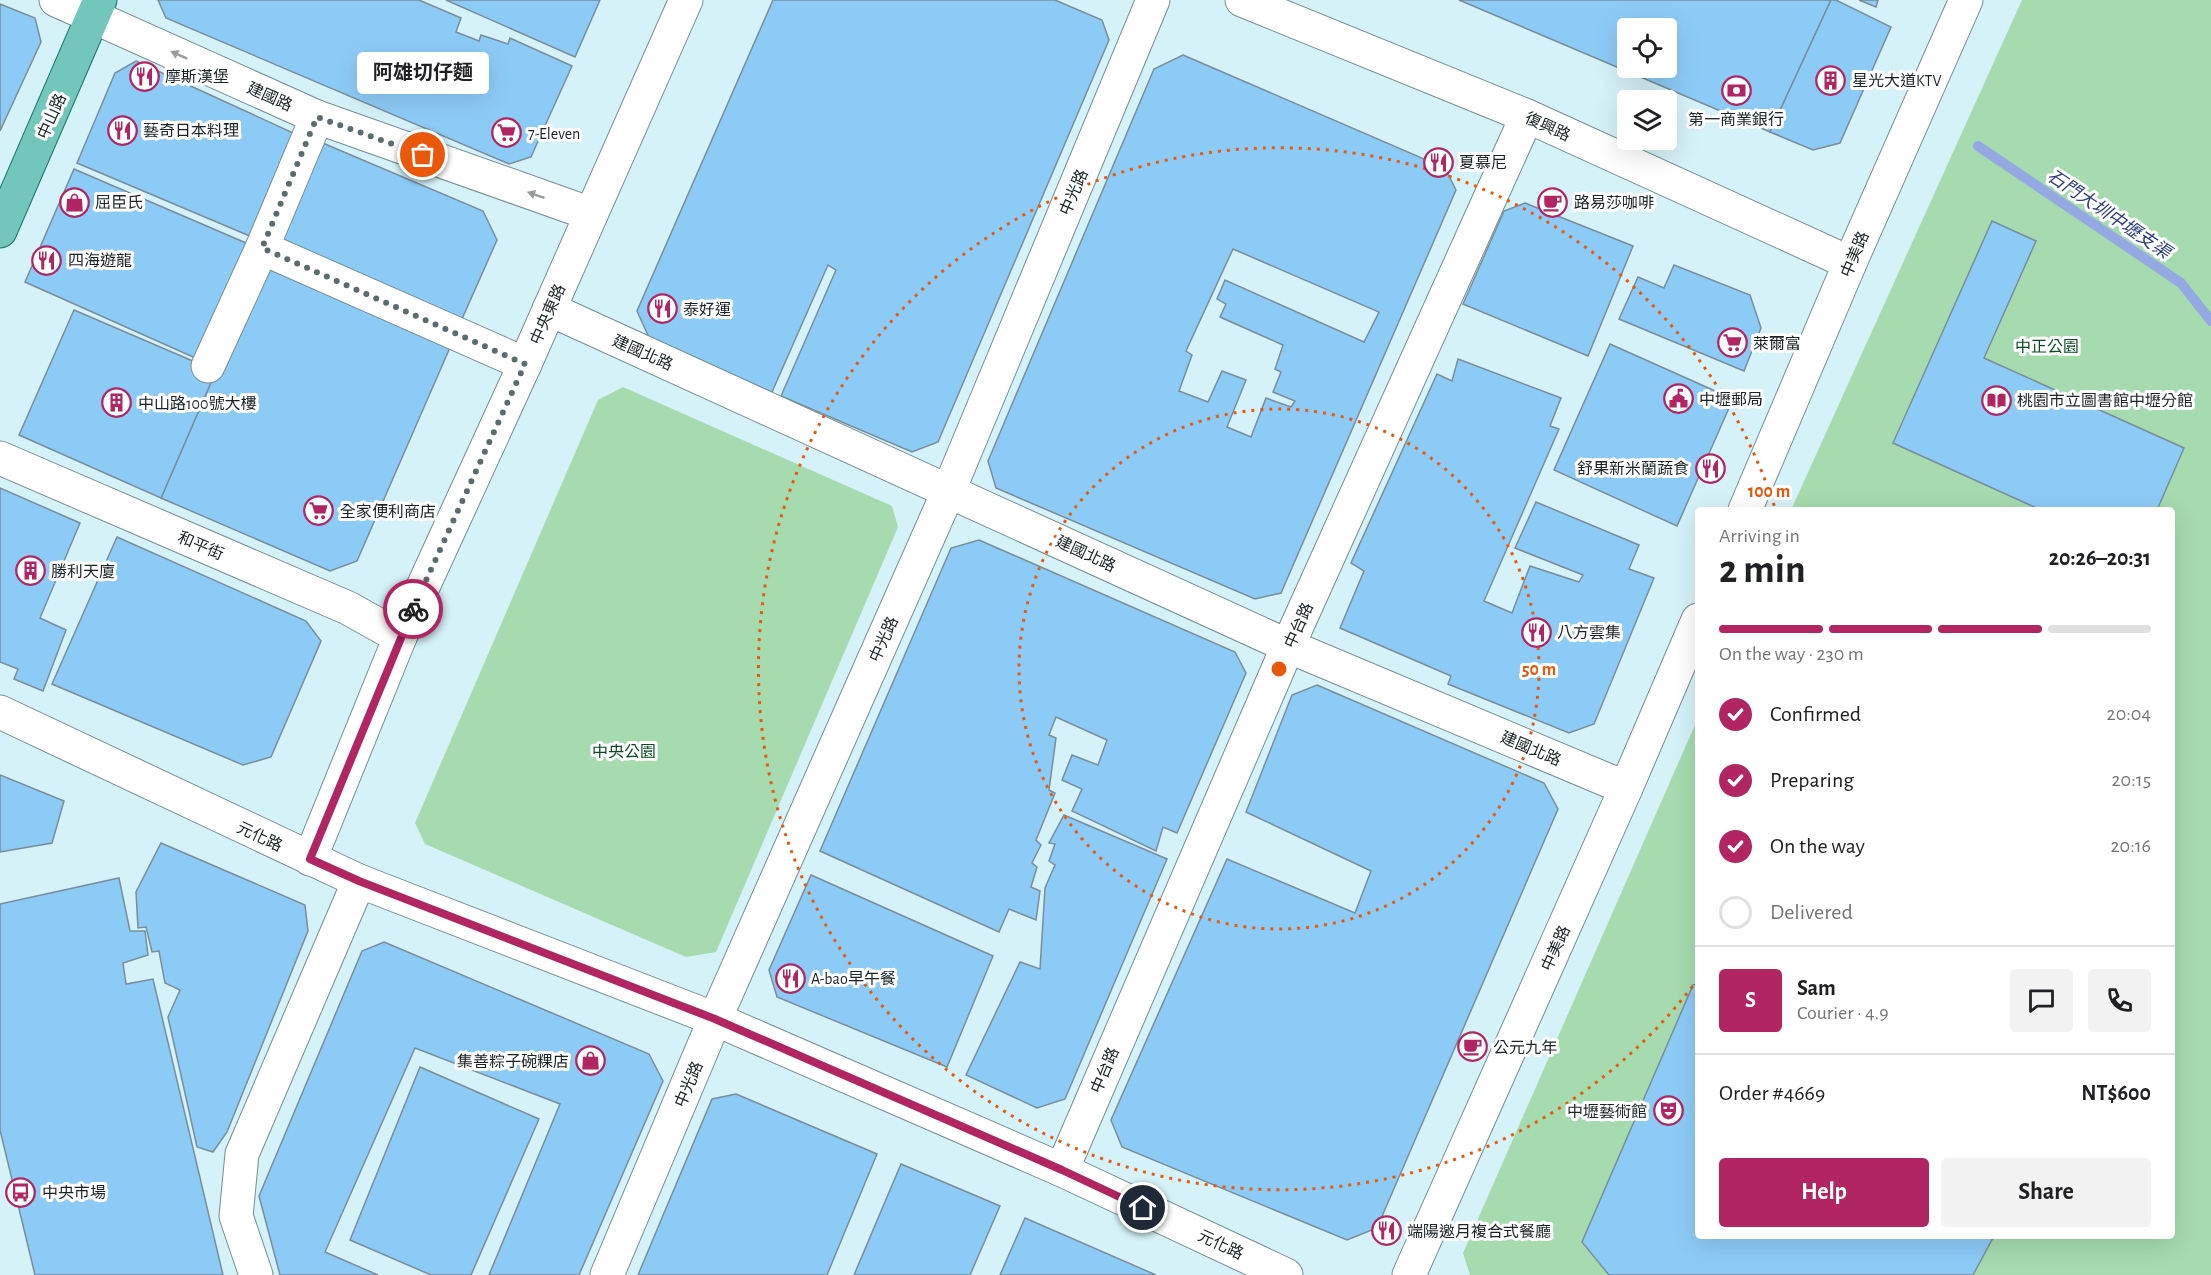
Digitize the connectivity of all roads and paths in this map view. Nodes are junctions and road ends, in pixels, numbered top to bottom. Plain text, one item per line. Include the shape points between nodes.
1 (56, 0) edge
2 (686, 0) edge
3 (1153, 0) edge
4 (1242, 0) edge
5 (1966, 0) edge
6 (97, 8) edge
7 (1285, 8) edge
8 (1527, 116) junction
9 (317, 117) junction
10 (591, 214) junction
11 (0, 231) edge
12 (262, 248) junction
13 (1850, 263) junction
14 (549, 309) junction
15 (525, 364) junction
16 (208, 366) dead end
17 (0, 458) edge
18 (949, 490) junction
19 (1746, 507) edge
20 (1695, 627) edge
21 (400, 637) junction
22 (1288, 646) junction
23 (0, 712) edge
24 (1626, 788) junction
25 (310, 859) junction
26 (359, 881) junction
27 (715, 1019) junction
28 (1062, 1170) junction
29 (256, 1275) edge
30 (607, 1275) edge
31 (1286, 1275) edge
32 (1408, 1275) edge

1 - 6 street, 建國路
2 - 10 street, 中央東路
3 - 18 street, 中光路
4 - 7 street, 復興路
5 - 13 street, 中美路
9 -> 6 street, 建國路
6 - 11 main road, 中山路
7 - 8 street, 復興路
8 - 13 street, 復興路
8 - 22 street, 中台路
10 -> 9 street, 建國路
9 - 12 street
10 - 14 street, 中央東路
12 - 15 street
12 - 16 street
13 - 19 street, 中美路
14 - 15 street, 中央東路
14 - 18 street, 建國北路
15 - 21 street, 中央東路
17 - 21 street, 和平街 via 348,608
18 - 22 street, 建國北路
18 - 27 street, 中光路
20 - 24 street, 中美路
21 - 25 street, 中央東路
22 - 24 street, 建國北路
22 - 28 street, 中台路
23 - 25 street, 元化路
24 - 32 street, 中美路
25 - 26 street, 元化路
26 - 27 street, 元化路
26 - 29 street via 242,1154 236,1216
27 - 28 street, 元化路
27 - 30 street, 中光路
28 - 31 street, 元化路

